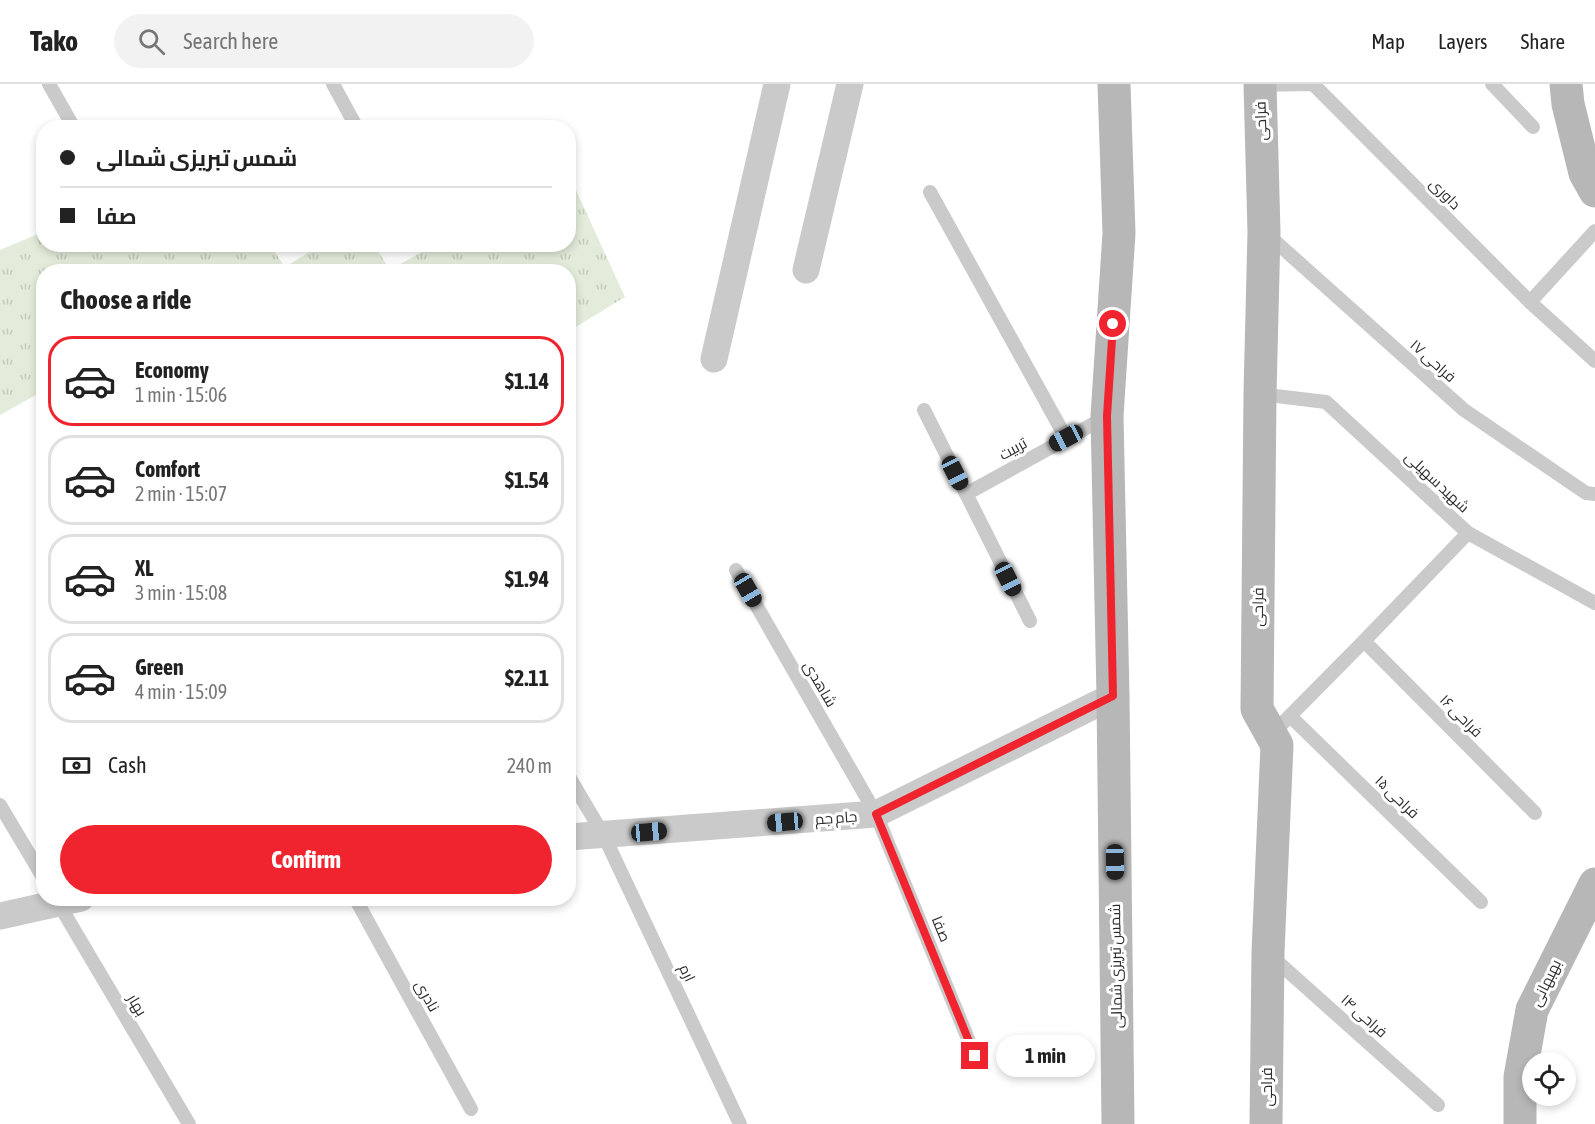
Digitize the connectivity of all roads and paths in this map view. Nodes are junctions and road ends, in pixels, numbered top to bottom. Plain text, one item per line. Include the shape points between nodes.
1 (49, 84) edge
2 (333, 84) edge
3 (777, 84) edge
4 (850, 84) edge
5 (1114, 84) edge
6 (1260, 84) edge
7 (1492, 84) edge
8 (1566, 84) edge
9 (69, 120) edge
10 (353, 120) edge
11 (1533, 127) dead end
12 (1595, 191) edge
13 (930, 192) dead end
14 (1595, 231) edge
15 (1264, 232) junction
16 (806, 270) dead end
17 (1530, 302) junction
18 (714, 359) dead end
19 (1595, 361) edge
20 (1260, 394) junction
21 (924, 410) dead end
22 (1107, 416) junction
23 (1066, 438) junction
24 (966, 494) junction
25 (1595, 494) edge
26 (1468, 533) junction
27 (736, 570) dead end
28 (1595, 603) edge
29 (1030, 621) dead end
30 (1364, 641) junction
31 (1113, 696) junction
32 (1281, 725) junction
33 (576, 789) edge
34 (0, 805) edge
35 (1535, 813) dead end
36 (876, 814) junction
37 (604, 836) junction
38 (576, 837) edge
39 (36, 866) edge
40 (1595, 884) edge
41 (1481, 902) dead end
42 (38, 906) edge
43 (67, 906) edge
44 (359, 906) edge
45 (0, 915) edge
46 (1268, 952) junction
47 (975, 1056) dead end
48 (1438, 1105) dead end
49 (471, 1109) dead end
50 (189, 1124) edge
51 (740, 1124) edge
52 (1118, 1124) edge
53 (1266, 1124) edge
54 (1520, 1124) edge

1 - 9 lane
2 - 10 lane
3 - 18 street
4 - 16 street
5 - 22 street, شمس تبریزی شمالی via 1119,233
6 - 15 street, فراحی
6 - 17 lane, داوری via 1313,84
7 - 11 lane
8 - 12 street via 1585,173
13 - 23 lane
14 - 17 lane
15 - 20 street, فراحی
15 - 25 lane, فراحی ۱۷ via 1464,410 1586,493
17 - 19 lane, داوری
20 - 26 lane, شهید سهیلی via 1326,402
20 - 32 street, فراحی via 1257,709
21 - 24 lane
22 - 23 lane, تربیت
22 - 31 street, شمس تبریزی شمالی
23 - 24 lane, تربیت
24 - 29 lane
26 - 28 lane, شهید سهیلی
26 - 30 lane
27 - 36 lane, شاهدی
30 - 32 lane
30 - 35 lane, فراحی ۱۶
31 - 36 street, جام جم
31 - 52 street, شمس تبریزی شمالی
32 - 41 lane, فراحی ۱۵
32 - 46 street, فراحی
33 - 37 lane, ارم
34 - 39 lane
36 - 37 street, جام جم
36 - 47 lane, صفا
37 - 38 street, جام جم
37 - 51 lane, ارم
40 - 54 street, بهبهانی via 1532,1010 1520,1077
42 - 45 street
43 - 50 lane, بهار
44 - 49 lane, نادری
46 - 48 lane, فراحی ۱۴
46 - 53 street, فراحی

